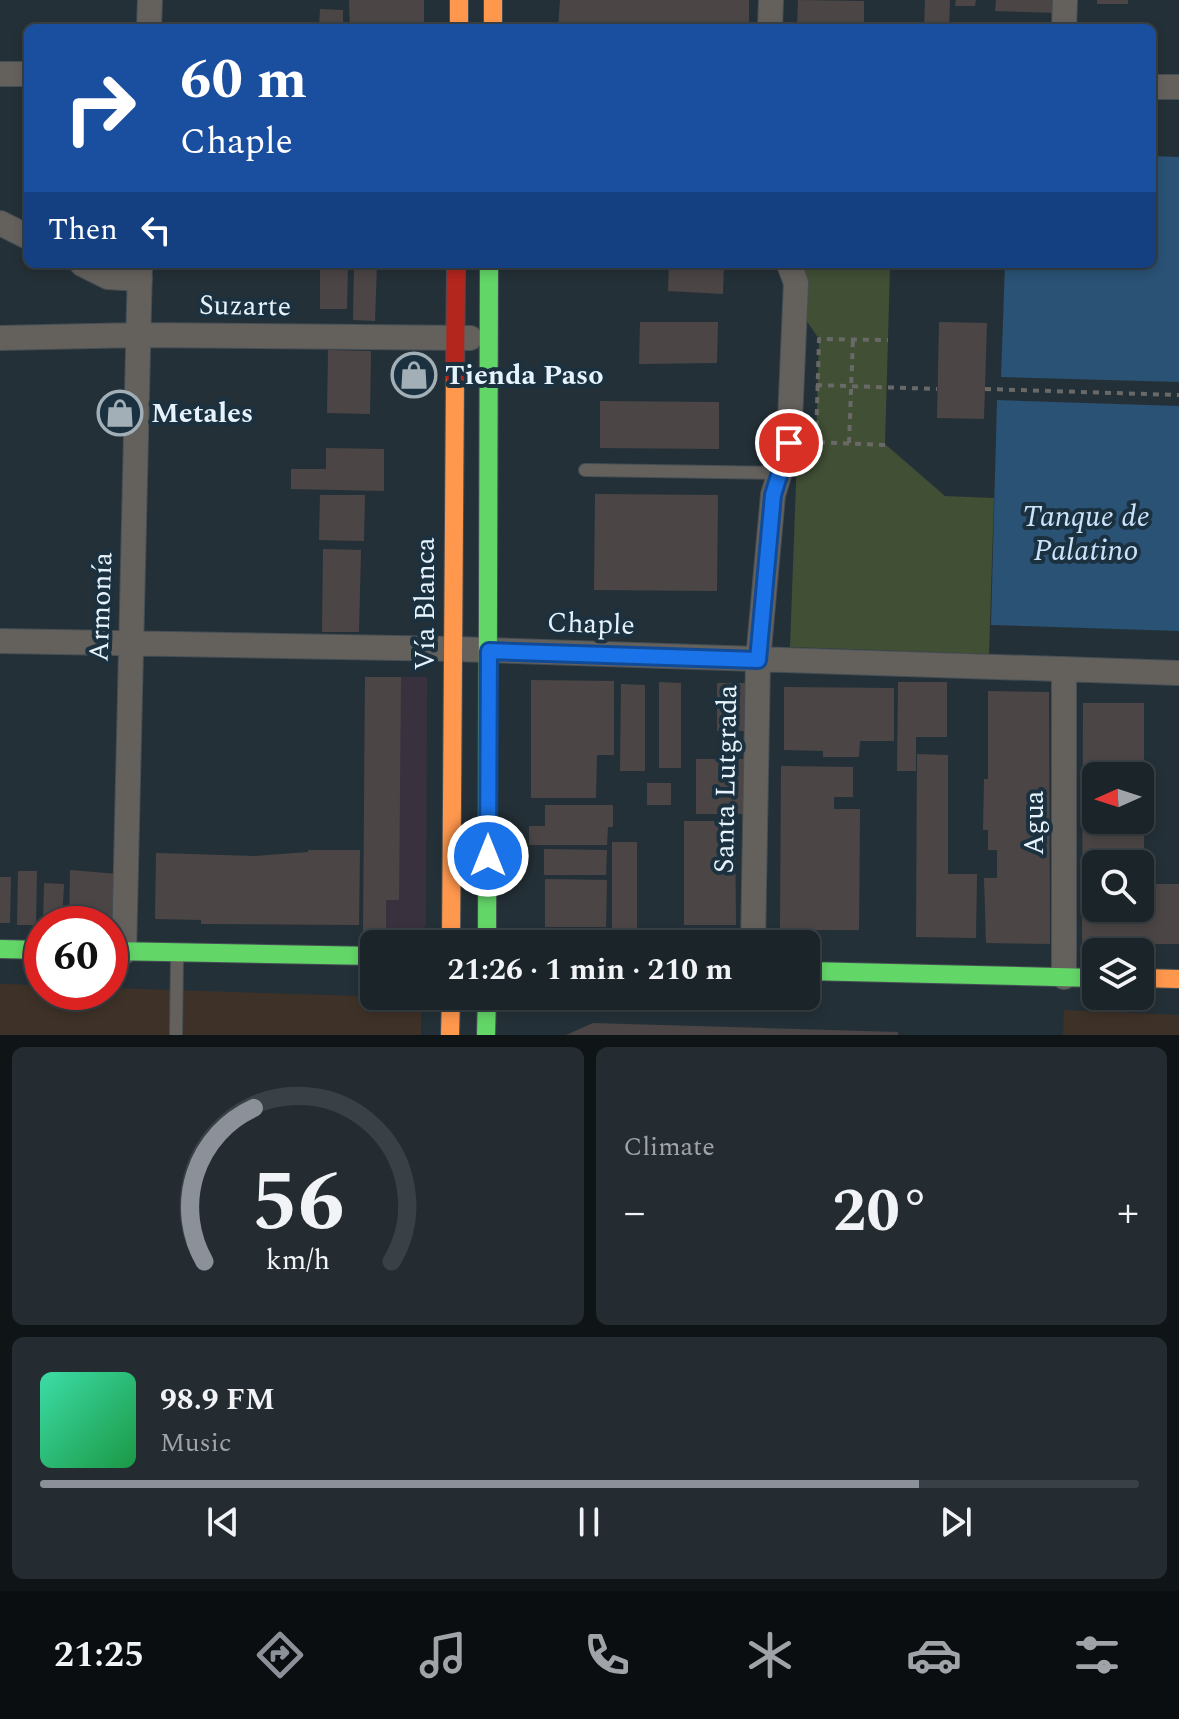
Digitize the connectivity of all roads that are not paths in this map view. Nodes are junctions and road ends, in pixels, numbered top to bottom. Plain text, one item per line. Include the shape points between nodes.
1 (150, 0) edge
2 (459, 0) edge
3 (493, 0) edge
4 (771, 0) edge
5 (1065, 0) edge
6 (149, 24) edge
7 (459, 24) edge
8 (493, 24) edge
9 (770, 24) edge
10 (1064, 24) edge
11 (0, 74) edge
12 (24, 74) edge
13 (1156, 87) edge
14 (1179, 87) edge
15 (0, 223) edge
16 (24, 235) edge
17 (90, 268) edge
18 (456, 268) edge
19 (489, 268) edge
20 (793, 268) edge
21 (140, 271) edge
22 (139, 335) junction
23 (0, 338) edge
24 (454, 338) junction
25 (489, 339) junction
26 (585, 470) dead end
27 (780, 473) junction
28 (0, 641) edge
29 (130, 643) junction
30 (454, 649) junction
31 (489, 651) junction
32 (758, 660) junction
33 (1064, 669) junction
34 (1179, 673) edge
35 (119, 906) edge
36 (451, 930) edge
37 (487, 930) edge
38 (753, 930) edge
39 (0, 949) edge
40 (24, 950) edge
41 (128, 952) edge
42 (177, 953) junction
43 (360, 956) edge
44 (820, 971) edge
45 (1064, 977) junction
46 (1082, 978) edge
47 (1154, 978) edge
48 (1179, 979) edge
49 (451, 1010) edge
50 (487, 1010) edge
51 (176, 1035) edge
52 (450, 1035) edge
53 (486, 1035) edge

1 - 6 street
2 - 7 main road
3 - 8 main road
4 - 9 street
5 - 10 street
11 - 12 street
13 - 14 street
15 - 16 street
17 - 21 street via 108,277
18 - 24 main road, Vía Blanca
19 - 25 main road
20 - 27 street, Santa Lutgrada via 789,443
21 - 22 street, Armonía
22 - 23 street, Suzarte
22 - 24 street, Suzarte
22 - 29 street, Armonía
24 - 25 street, Suzarte
24 - 30 main road, Vía Blanca
25 - 31 main road
26 - 27 lane
27 - 32 street, Santa Lutgrada via 773,495
28 - 29 street, Chaple
29 - 30 street, Chaple
29 - 35 street, Armonía
30 - 31 street, Chaple
30 - 36 main road, Vía Blanca
31 - 32 street, Chaple
31 - 37 main road
32 - 33 street, Chaple
32 - 38 street, Santa Lutgrada
33 - 34 street, Chaple
33 - 45 street, Agua
39 - 40 main road
41 - 42 main road
42 - 43 main road
42 - 51 lane
44 - 45 main road
45 - 46 main road
47 - 48 main road
49 - 52 main road
50 - 53 main road

